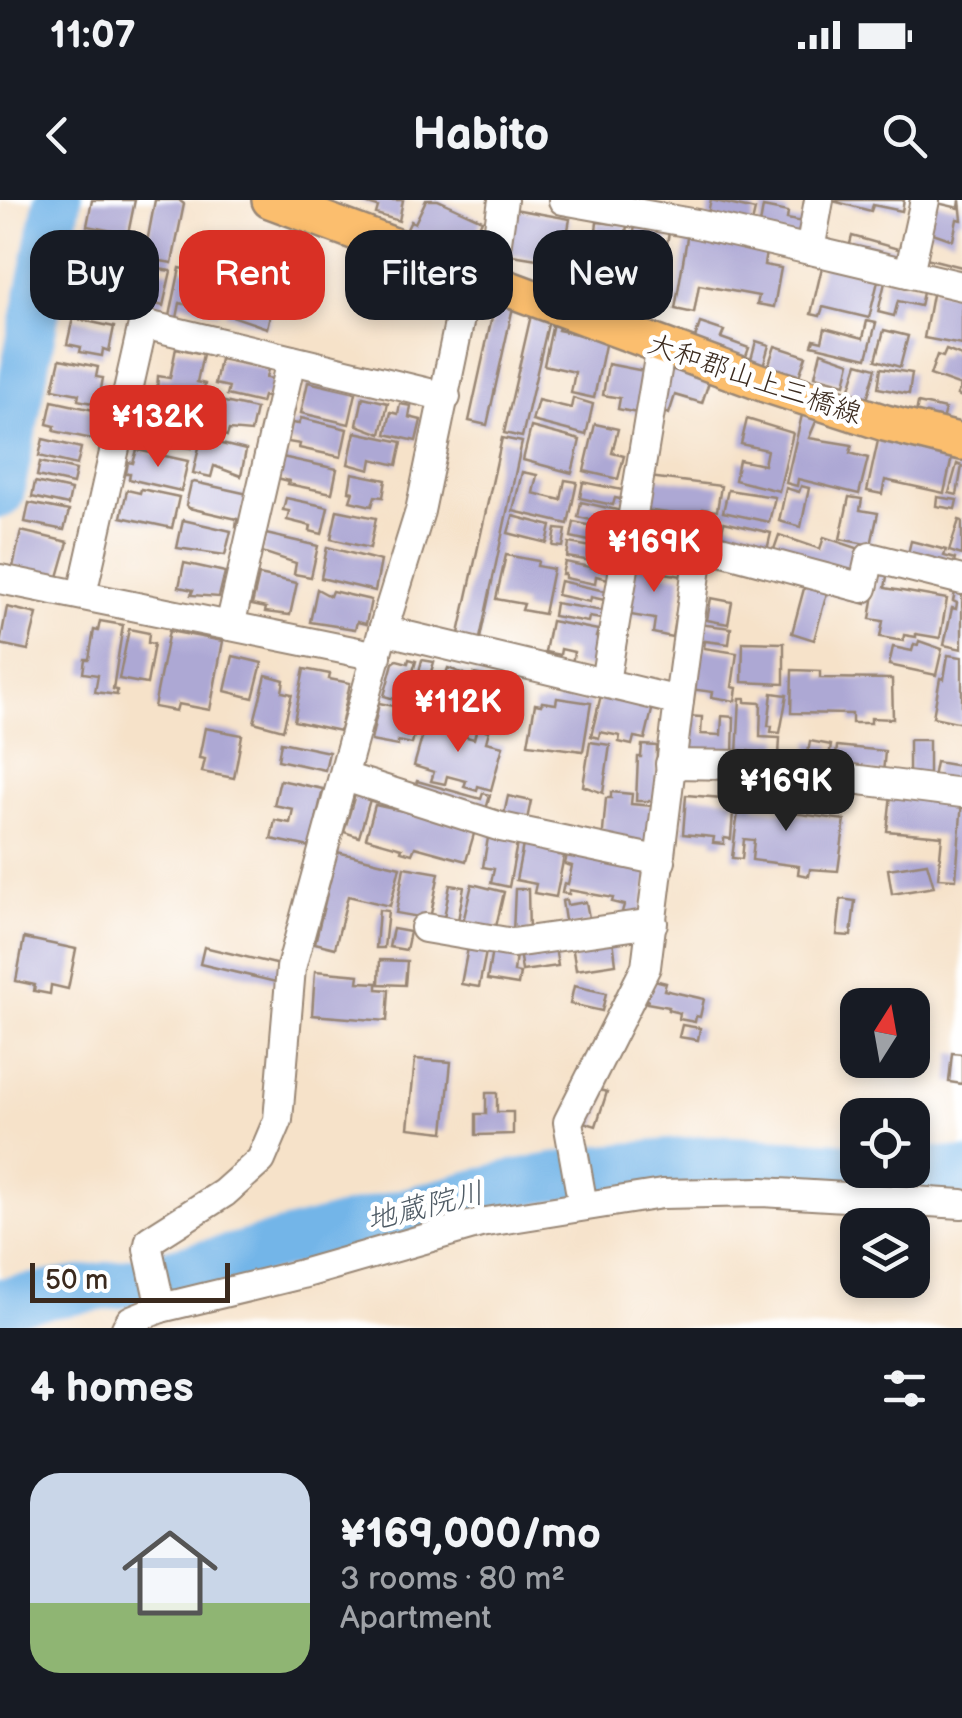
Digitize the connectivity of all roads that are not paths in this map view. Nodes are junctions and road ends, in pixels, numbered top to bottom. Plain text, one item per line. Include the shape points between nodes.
1 (270, 200) edge
2 (503, 200) edge
3 (563, 200) edge
4 (818, 200) edge
5 (925, 200) edge
6 (350, 230) edge
7 (494, 230) edge
8 (810, 250) junction
9 (909, 274) junction
10 (962, 286) edge
11 (513, 291) edge
12 (468, 320) edge
13 (661, 346) junction
14 (292, 360) junction
15 (446, 397) junction
16 (962, 442) edge
17 (630, 526) junction
18 (700, 544) junction
19 (962, 580) edge
20 (5, 581) edge
21 (82, 594) junction
22 (230, 626) junction
23 (380, 643) junction
24 (605, 682) junction
25 (680, 700) junction
26 (670, 764) junction
27 (345, 777) junction
28 (962, 793) edge
29 (661, 861) junction
30 (653, 923) junction
31 (425, 928) dead end
32 (582, 1201) junction
33 (962, 1204) edge
34 (159, 1302) junction
35 (126, 1328) edge

1 - 6 main road, 大和郡山上三橋線
2 - 7 street
3 - 8 street
4 - 8 street
5 - 9 street
8 - 9 street
9 - 10 street
11 - 13 main road, 大和郡山上三橋線
12 - 15 street
13 - 16 main road, 大和郡山上三橋線 via 885,423
13 - 17 street
14 - 15 street
14 - 21 street via 142,324
14 - 22 street
15 - 23 street
17 - 18 street
17 - 24 street
18 - 19 street via 864,588 870,557
18 - 25 street
20 - 21 street
21 - 22 street
22 - 23 street
23 - 24 street
23 - 27 street
24 - 25 street
25 - 26 street
26 - 28 street via 742,765
26 - 29 street
27 - 29 street via 500,827
27 - 34 street via 290,968 278,1120 261,1160 224,1193 150,1240
29 - 30 street
30 - 31 street via 513,943
30 - 32 street via 646,967 568,1122
32 - 33 street via 762,1192
32 - 34 street via 302,1274
34 - 35 street

